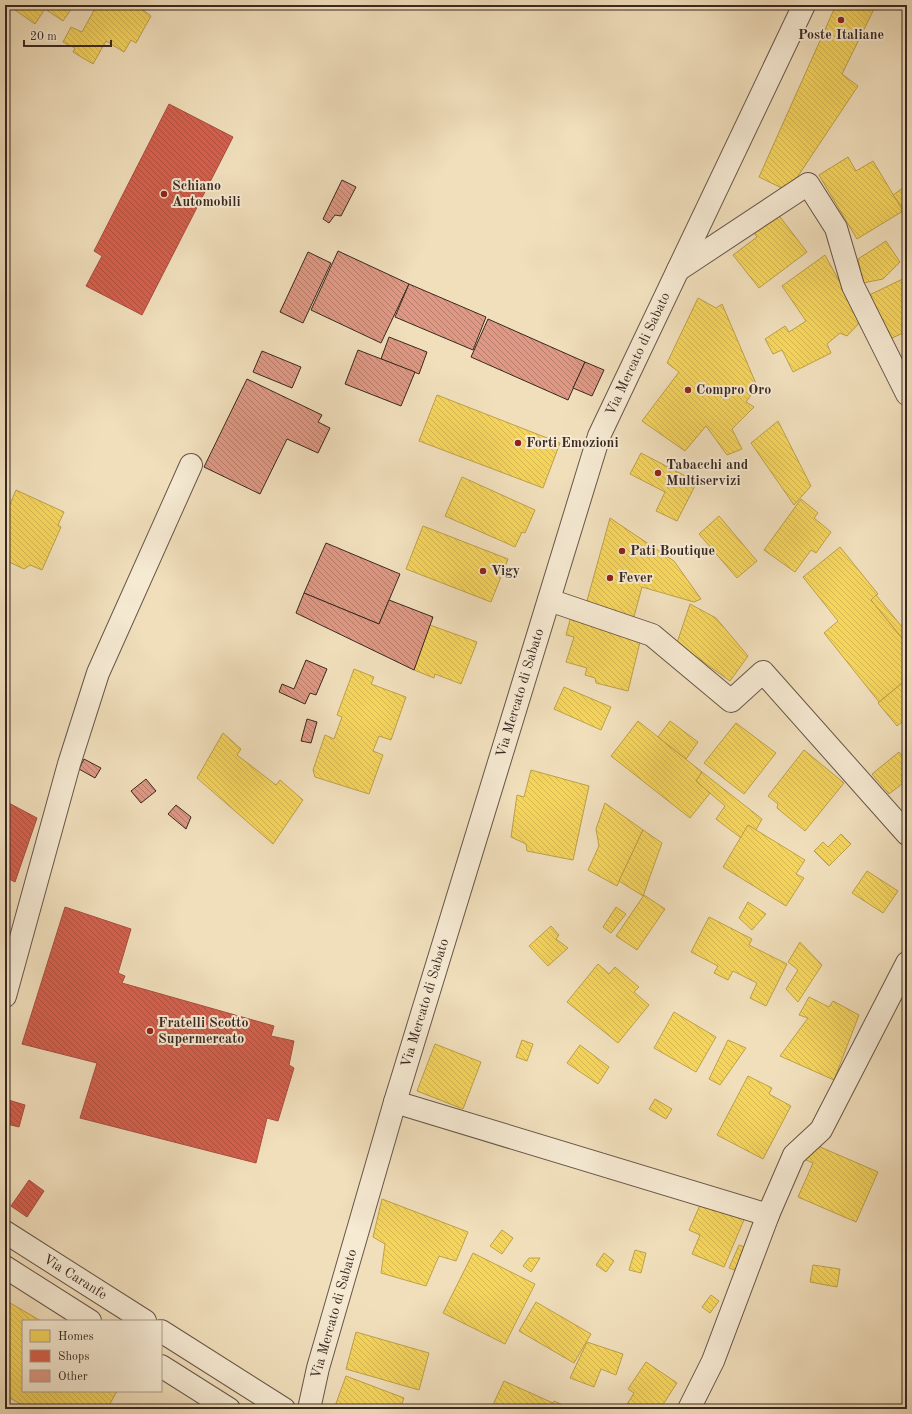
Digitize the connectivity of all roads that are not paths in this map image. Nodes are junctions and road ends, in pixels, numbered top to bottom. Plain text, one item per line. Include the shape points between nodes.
1 (804, 5) edge
2 (678, 270) junction
3 (907, 394) edge
4 (191, 465) dead end
5 (548, 600) junction
6 (907, 834) edge
7 (907, 963) edge
8 (5, 996) edge
9 (395, 1102) junction
10 (768, 1216) junction
11 (5, 1232) edge
12 (5, 1267) edge
13 (88, 1320) edge
14 (143, 1320) edge
15 (162, 1332) edge
16 (162, 1367) edge
17 (229, 1409) edge
18 (284, 1409) edge
19 (308, 1409) edge
20 (689, 1409) edge

1 - 2 street, Via Mercato di Sabato
2 - 3 street via 808,184 836,228 853,286
2 - 5 street, Via Mercato di Sabato via 599,436
4 - 8 street via 98,673 69,764
5 - 6 street via 652,635 732,701 763,672
5 - 9 street, Via Mercato di Sabato
7 - 10 street via 820,1130 794,1155
9 - 10 street
9 - 19 street, Via Mercato di Sabato
10 - 20 street via 713,1361
11 - 14 street, Via Caranfe
12 - 13 street
15 - 18 street
16 - 17 street

